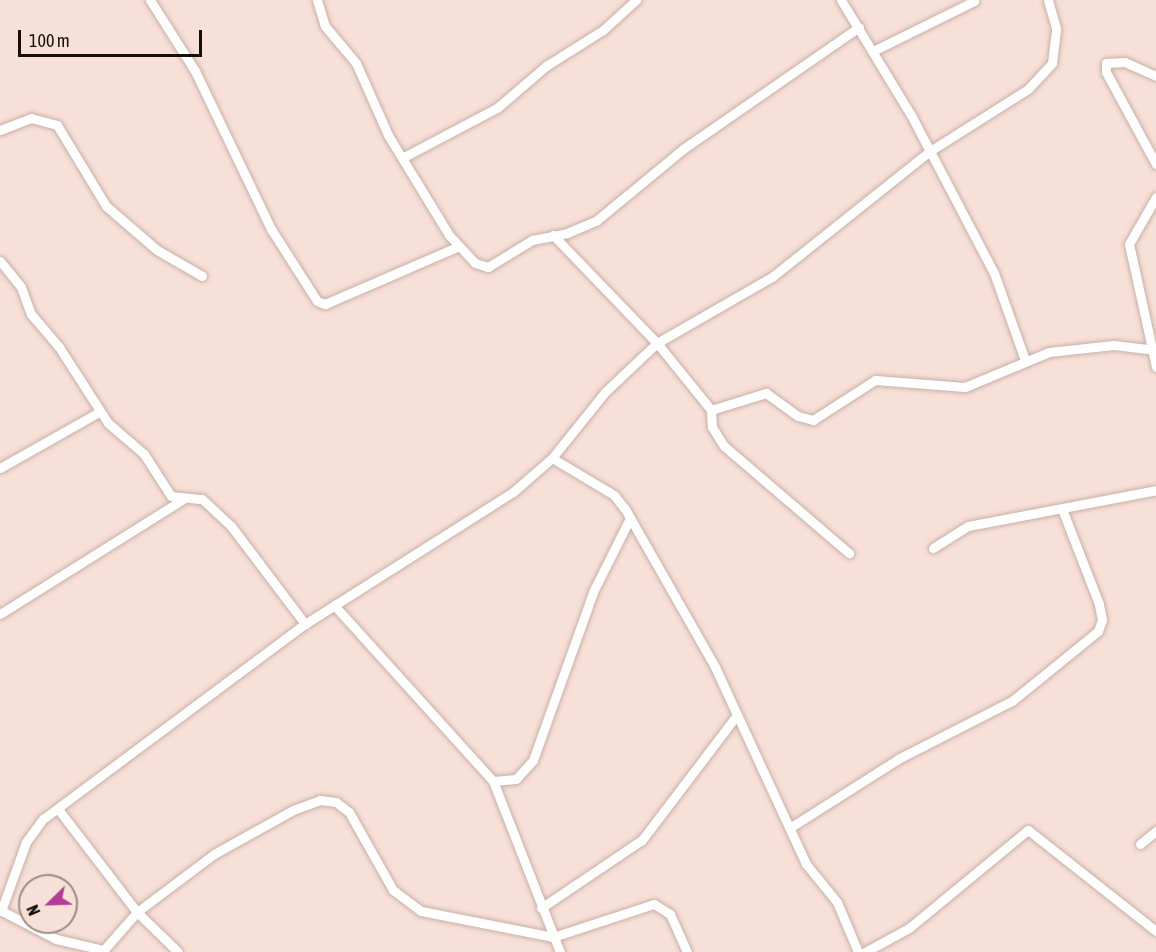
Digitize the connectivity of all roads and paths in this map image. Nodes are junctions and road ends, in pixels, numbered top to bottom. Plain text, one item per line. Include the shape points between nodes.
1 (150, 0) edge
2 (317, 0) edge
3 (636, 0) edge
4 (841, 0) edge
5 (1048, 0) edge
6 (974, 1) edge
7 (859, 27) junction
8 (873, 51) junction
9 (1156, 76) edge
10 (0, 130) edge
11 (930, 151) junction
12 (402, 158) junction
13 (1156, 164) edge
14 (1156, 197) edge
15 (553, 235) junction
16 (459, 246) junction
17 (0, 261) edge
18 (202, 276) dead end
19 (657, 343) junction
20 (1154, 350) edge
21 (1024, 360) junction
22 (1156, 368) edge
23 (711, 410) junction
24 (99, 412) junction
25 (552, 458) junction
26 (0, 468) edge
27 (1156, 490) edge
28 (183, 500) junction
29 (1062, 509) junction
30 (630, 518) junction
31 (933, 548) dead end
32 (849, 553) dead end
33 (334, 605) junction
34 (0, 614) edge
35 (305, 624) junction
36 (737, 715) junction
37 (493, 781) junction
38 (58, 809) junction
39 (791, 827) junction
40 (1156, 831) edge
41 (1140, 844) dead end
42 (541, 908) junction
43 (1, 910) edge
44 (137, 912) junction
45 (1156, 931) edge
46 (553, 937) junction
47 (102, 951) edge
48 (178, 952) edge
49 (560, 952) edge
50 (687, 952) edge
51 (858, 952) edge
52 (865, 952) edge

1 - 16 street via 195,71 271,229 317,301 335,300
2 - 12 street via 325,26 356,63
3 - 12 street via 603,30 546,66 497,108
4 - 7 street
5 - 11 street via 1056,28 1052,63 1028,89
6 - 8 street
7 - 8 street
7 - 15 street via 683,149 597,220
8 - 11 street
9 - 13 street via 1125,62 1106,63 1106,72
10 - 18 street via 31,118 57,125 106,206 157,250
11 - 19 street via 794,261
11 - 21 street via 993,273
12 - 16 street
14 - 20 street via 1129,244
15 - 16 street via 519,246 501,263 489,267 475,263
15 - 19 street
17 - 24 street via 21,287 31,314 59,347
19 - 23 street
19 - 25 street via 606,392
20 - 21 street via 1114,345 1049,352
20 - 22 street
21 - 23 street via 965,387 875,380 813,420 798,416 766,393
23 - 32 street via 712,427 724,446
24 - 26 street
24 - 28 street via 144,454 171,496
25 - 30 street via 614,495
25 - 33 street via 513,492
27 - 29 street
28 - 34 street
28 - 35 street via 202,499 231,526
29 - 31 street via 968,526
29 - 39 street via 1099,604 1102,620 1098,631 1012,701 898,759
30 - 36 street
30 - 37 street via 576,633 533,760 516,779
33 - 35 street
33 - 37 street
35 - 38 street
36 - 39 street
36 - 42 street via 642,840
37 - 42 street
38 - 43 street via 43,819 26,842
38 - 44 street
39 - 51 street via 806,864 837,902
40 - 41 street
42 - 46 street
43 - 47 street via 56,939
44 - 46 street via 214,854 293,810 320,800 336,802 349,812 405,904 461,920
44 - 47 street
44 - 48 street
45 - 52 street via 1028,830 909,928
46 - 49 street
46 - 50 street via 654,904 670,914

